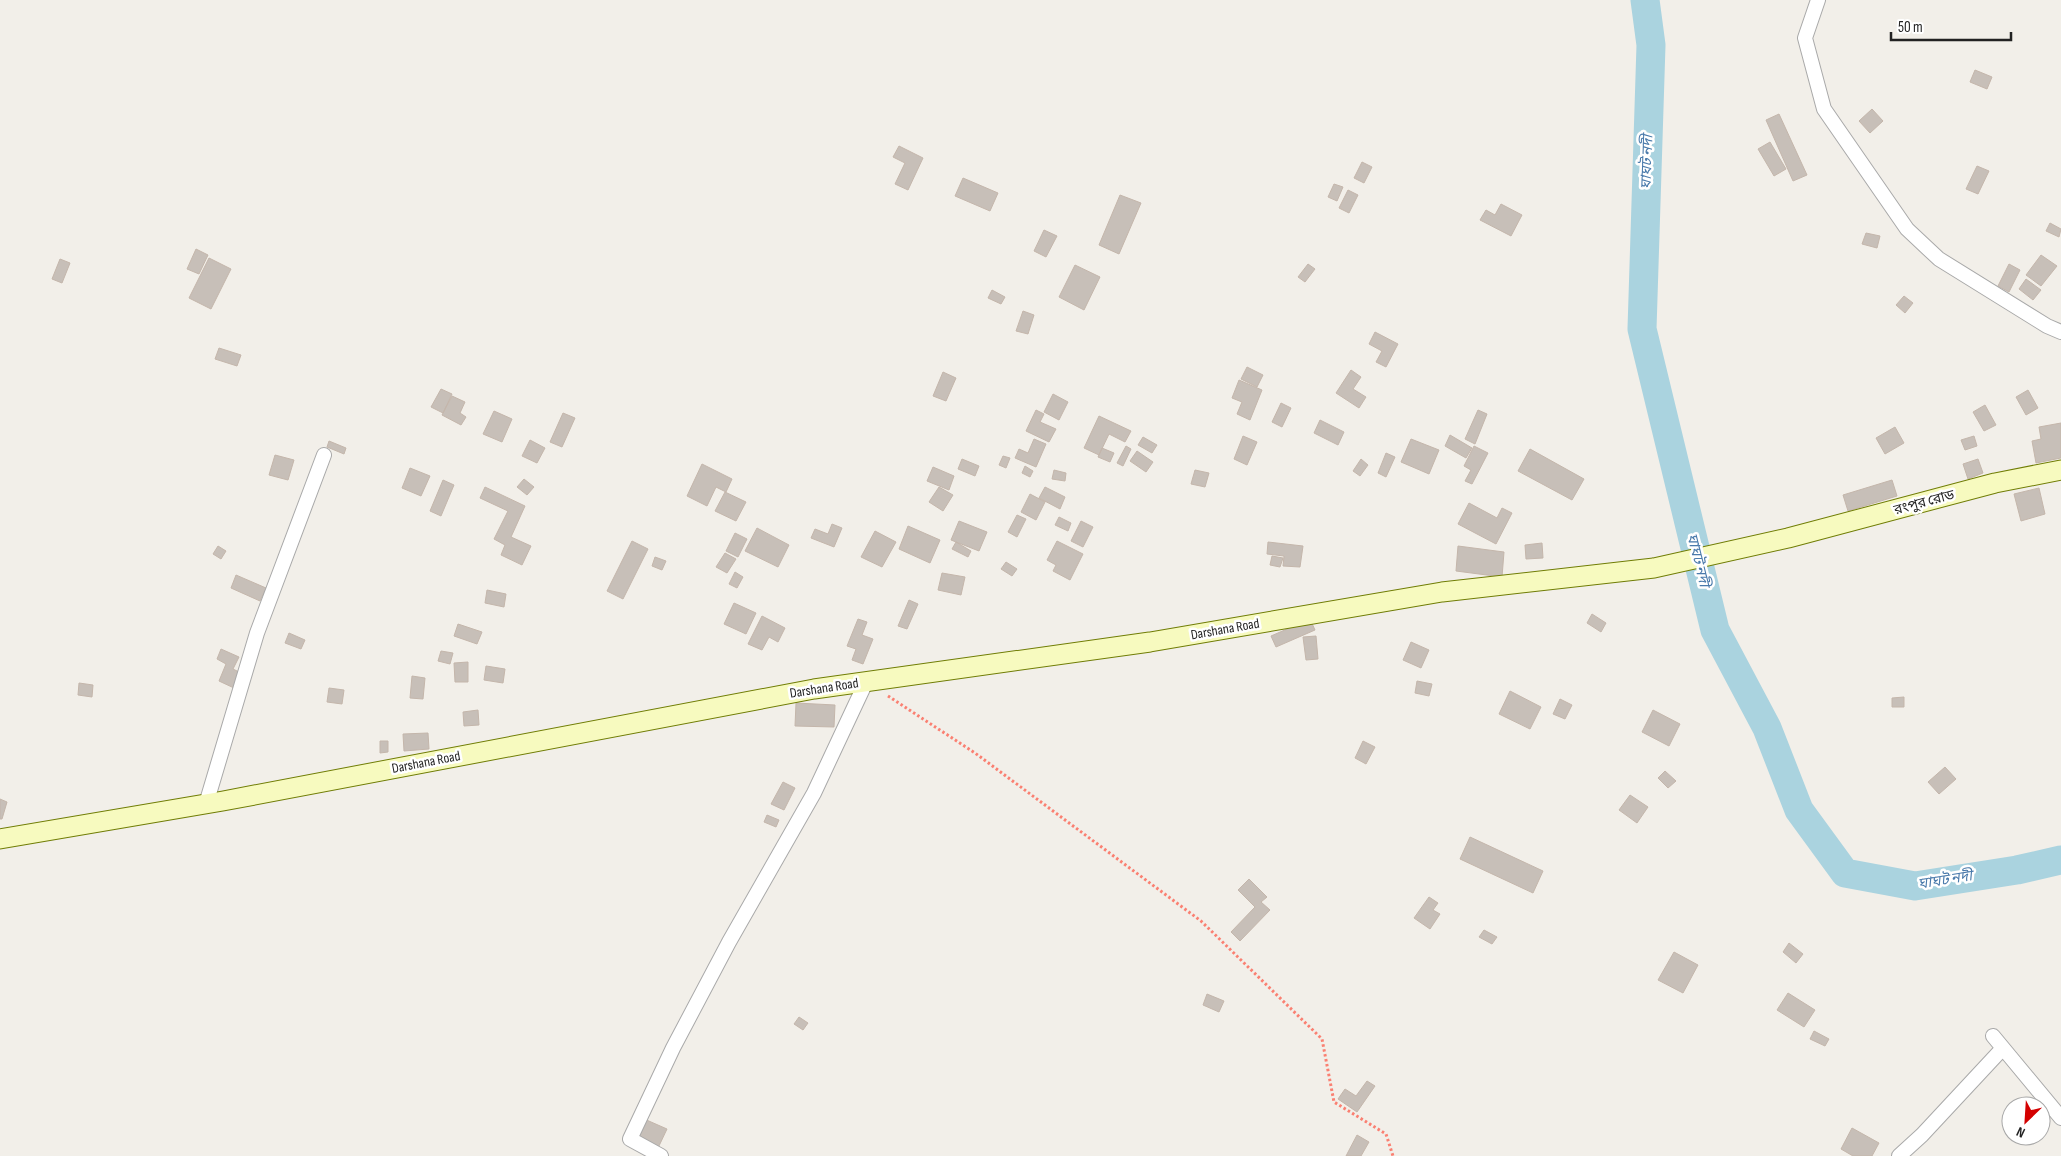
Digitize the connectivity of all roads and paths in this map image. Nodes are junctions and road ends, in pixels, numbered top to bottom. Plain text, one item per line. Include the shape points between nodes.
1 (1818, 0) edge
2 (2061, 332) edge
3 (324, 455) dead end
4 (2061, 470) edge
5 (1654, 568) joint
6 (866, 682) junction
7 (206, 804) junction
8 (0, 839) edge
9 (1993, 1036) dead end
10 (2003, 1048) junction
11 (2061, 1118) edge
12 (661, 1156) edge
13 (1393, 1156) edge
14 (1899, 1156) edge

1 - 2 street via 1805,38 1824,110 1907,229 1939,259
3 - 7 street via 257,633
4 - 5 main road, রংপুর রোড via 1996,483 1788,538
5 - 6 main road, Darshana Road via 1442,592 1150,642
6 - 7 main road, Darshana Road
6 - 12 street via 814,793 729,942 630,1139
6 - 13 path via 975,753 1201,921 1322,1038 1334,1102 1386,1134
7 - 8 main road, Darshana Road
9 - 10 street
10 - 11 street
10 - 14 street

